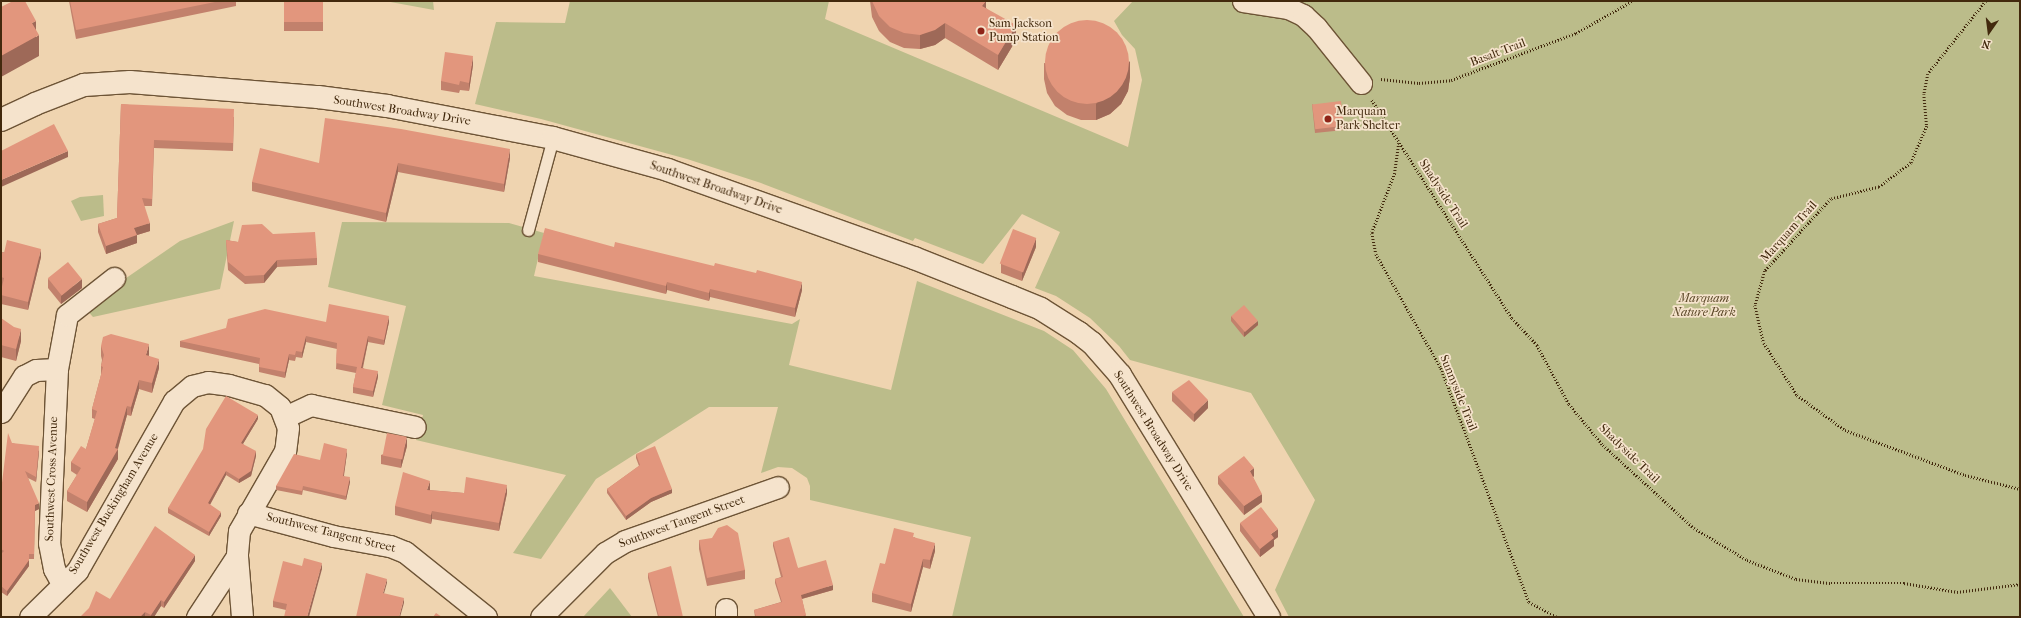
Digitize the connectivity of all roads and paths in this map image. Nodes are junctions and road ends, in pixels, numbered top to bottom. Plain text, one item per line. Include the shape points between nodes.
1 (1243, 1) edge
2 (1632, 1) edge
3 (1986, 1) edge
4 (1361, 83) junction
5 (1, 120) edge
6 (554, 138) junction
7 (1399, 143) junction
8 (528, 230) dead end
9 (114, 278) dead end
10 (57, 369) junction
11 (1, 412) edge
12 (285, 417) junction
13 (415, 427) dead end
14 (778, 487) dead end
15 (2020, 489) edge
16 (248, 513) junction
17 (236, 556) junction
18 (2020, 584) edge
19 (63, 585) junction
20 (30, 617) edge
21 (197, 617) edge
22 (242, 617) edge
23 (486, 617) edge
24 (541, 617) edge
25 (1269, 617) edge
26 (1557, 617) edge

1 - 4 street via 1288,8 1303,15 1316,27
2 - 4 path, Basalt Trail via 1576,33 1451,80 1419,83 1384,78
3 - 15 path, Marquam Trail via 1928,74 1924,94 1928,126 1912,163 1879,187 1831,199 1766,271 1755,305 1764,343 1798,395 1845,430 1965,475
4 - 7 path, Shadyside Trail
5 - 6 street, Southwest Broadway Drive via 84,85 130,82 325,98 386,106
6 - 8 lane
6 - 25 street, Southwest Broadway Drive via 668,170 759,202 1005,294 1041,309 1069,325 1092,343 1120,376
7 - 18 path, Shadyside Trail via 1512,318 1537,345 1569,404 1603,445 1694,528 1747,560 1796,578 1831,583 1904,583 1957,592
7 - 26 path, Sunnyside Trail via 1394,173 1372,233 1376,254 1441,368 1529,602
9 - 10 street, Southwest Cross Avenue via 67,315
10 - 11 street via 36,370 24,376
10 - 19 street, Southwest Cross Avenue via 49,542 54,569
12 - 13 street via 310,405
12 - 16 street via 288,436 285,451
12 - 19 street, Southwest Buckingham Avenue via 274,400 256,392 219,383 208,382 192,386 182,392 174,401 77,572
14 - 24 street, Southwest Tangent Street via 624,541 605,552
16 - 17 street via 239,531
16 - 23 street, Southwest Tangent Street via 405,552
17 - 21 street
17 - 22 street
19 - 20 street, Southwest Buckingham Avenue

